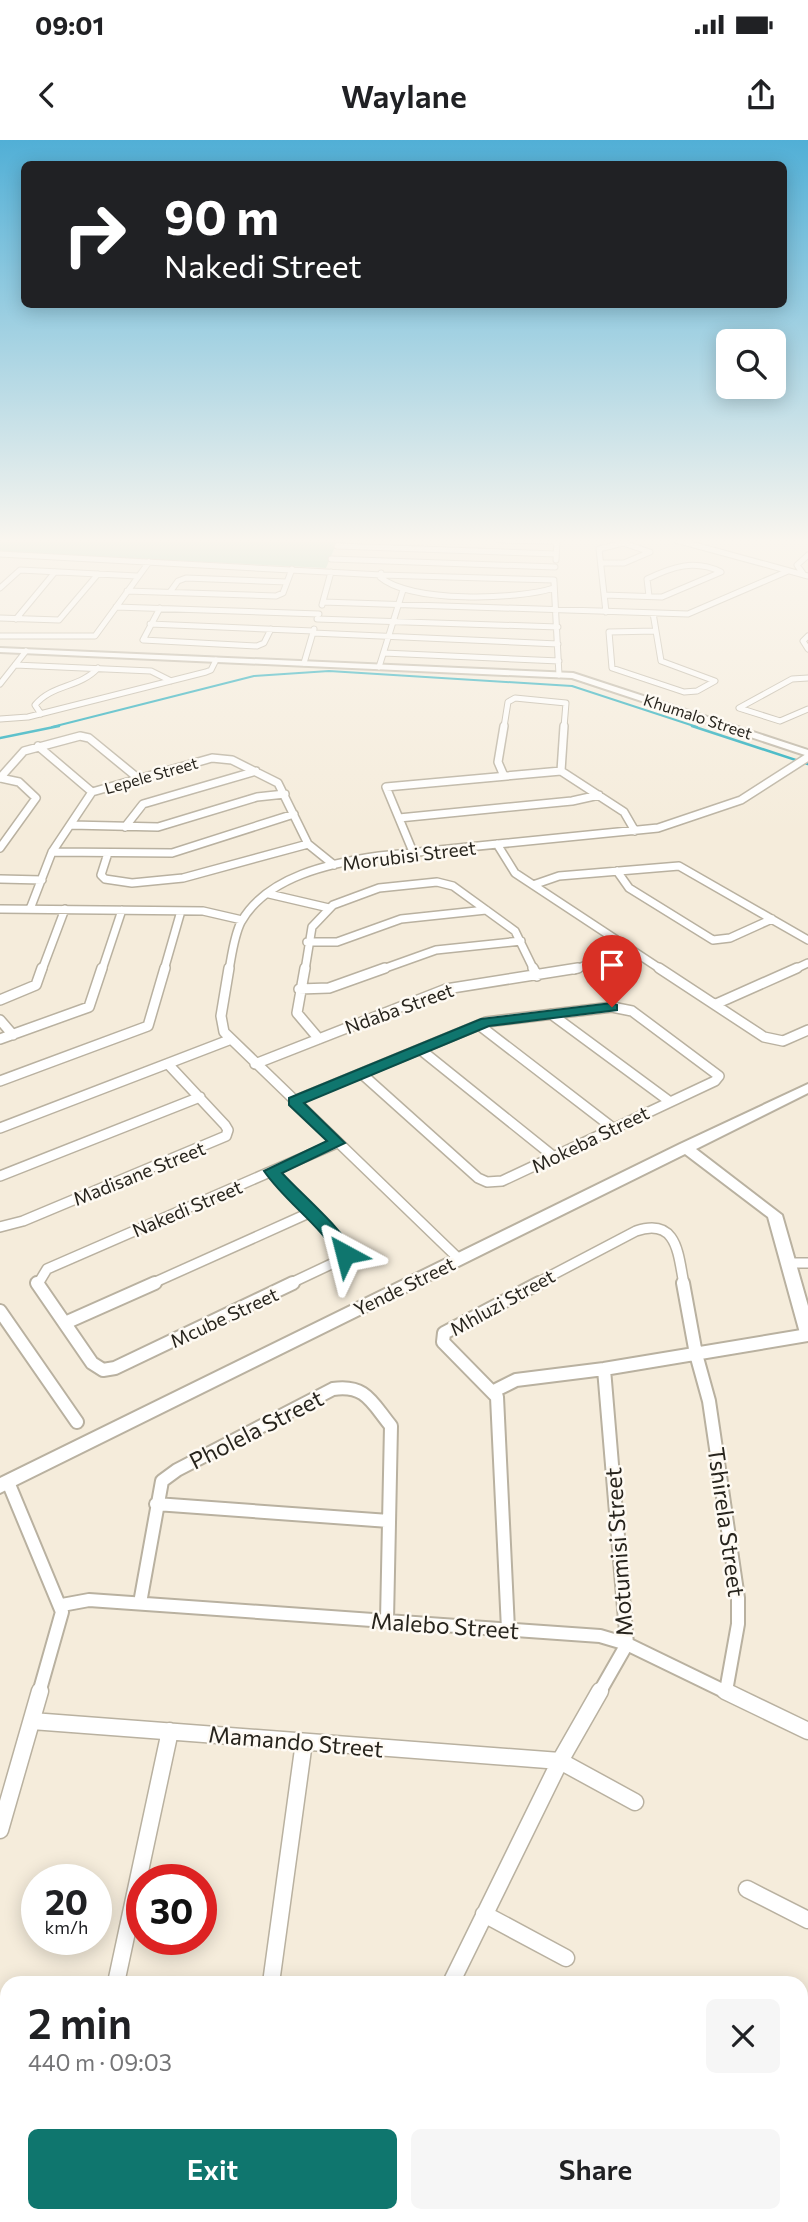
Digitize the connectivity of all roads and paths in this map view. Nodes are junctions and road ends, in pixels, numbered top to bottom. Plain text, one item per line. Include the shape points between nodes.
1 (46, 637) edge
2 (86, 637) edge
3 (143, 637) edge
4 (267, 637) edge
5 (312, 637) edge
6 (389, 637) edge
7 (394, 637) edge
8 (558, 637) edge
9 (609, 637) edge
10 (656, 637) edge
11 (558, 644) junction
12 (0, 650) edge
13 (26, 651) junction
14 (384, 653) junction
15 (216, 660) junction
16 (559, 662) junction
17 (304, 663) junction
18 (15, 665) junction
19 (379, 667) junction
20 (98, 668) junction
21 (559, 675) junction
22 (808, 678) edge
23 (171, 681) junction
24 (0, 684) edge
25 (808, 709) edge
26 (41, 714) junction
27 (0, 719) edge
28 (38, 746) junction
29 (807, 756) edge
30 (256, 771) junction
31 (561, 771) junction
32 (504, 776) junction
33 (0, 778) edge
34 (139, 779) junction
35 (92, 792) junction
36 (285, 794) junction
37 (599, 795) junction
38 (294, 814) junction
39 (399, 818) junction
40 (71, 825) junction
41 (125, 827) junction
42 (635, 831) junction
43 (308, 844) junction
44 (497, 844) junction
45 (0, 848) edge
46 (52, 852) junction
47 (413, 852) junction
48 (108, 853) junction
49 (334, 865) junction
50 (617, 871) junction
51 (0, 879) edge
52 (42, 880) junction
53 (533, 885) junction
54 (269, 894) junction
55 (329, 908) junction
56 (0, 909) edge
57 (30, 909) junction
58 (65, 909) junction
59 (122, 910) junction
60 (486, 910) junction
61 (181, 911) junction
62 (772, 919) junction
63 (242, 920) junction
64 (808, 940) edge
65 (521, 941) junction
66 (307, 942) junction
67 (628, 948) junction
68 (808, 963) edge
69 (537, 976) junction
70 (299, 989) junction
71 (0, 1000) edge
72 (716, 1004) junction
73 (551, 1014) junction
74 (0, 1020) edge
75 (479, 1025) junction
76 (808, 1030) edge
77 (13, 1035) junction
78 (0, 1039) edge
79 (319, 1039) junction
80 (229, 1040) junction
81 (421, 1049) junction
82 (168, 1064) junction
83 (255, 1064) junction
84 (362, 1074) junction
85 (0, 1081) edge
86 (808, 1088) edge
87 (200, 1097) junction
88 (294, 1101) junction
89 (669, 1101) junction
90 (0, 1128) edge
91 (613, 1128) junction
92 (337, 1143) junction
93 (685, 1147) junction
94 (553, 1156) junction
95 (272, 1171) junction
96 (0, 1177) edge
97 (309, 1213) junction
98 (0, 1227) edge
99 (459, 1259) junction
100 (791, 1263) junction
101 (808, 1263) edge
102 (38, 1277) joint
103 (0, 1311) edge
104 (65, 1323) junction
105 (808, 1334) edge
106 (696, 1354) junction
107 (604, 1369) junction
108 (494, 1391) junction
109 (77, 1422) dead end
110 (4, 1484) edge
111 (156, 1504) junction
112 (389, 1521) junction
113 (140, 1603) junction
114 (62, 1605) junction
115 (387, 1620) junction
116 (509, 1629) junction
117 (627, 1644) junction
118 (726, 1691) junction
119 (32, 1721) junction
120 (170, 1731) junction
121 (808, 1731) edge
122 (304, 1742) junction
123 (560, 1761) junction
124 (635, 1802) dead end
125 (0, 1830) edge
126 (747, 1889) dead end
127 (484, 1914) junction
128 (808, 1920) edge
129 (566, 1958) dead end
130 (118, 1976) edge
131 (272, 1976) edge
132 (454, 1976) edge

1 - 2 street
3 - 4 street via 166,643 257,646
5 - 17 street
6 - 14 street
7 - 11 street
8 - 11 street
9 - 10 street via 612,668 684,692 715,681 662,661
11 - 16 street
12 - 13 street, Khumalo Street
13 - 15 street, Khumalo Street
13 - 18 street
14 - 16 street
14 - 19 street
15 - 17 street, Khumalo Street
15 - 23 street via 209,671
16 - 21 street
17 - 19 street, Khumalo Street
18 - 20 street
18 - 24 street
19 - 21 street, Khumalo Street
20 - 23 street via 155,671
20 - 26 street via 87,680 45,692 35,705
21 - 29 street, Khumalo Street via 582,677
22 - 25 street via 792,679 739,708 776,721
23 - 26 street
26 - 27 street
28 - 33 street via 21,752
28 - 34 street via 84,736
28 - 35 street
29 - 42 street, Morubisi Street via 735,802 663,827
30 - 34 street, Lepele Street via 216,757
30 - 36 street, Lepele Street via 278,783
30 - 41 street via 143,804
31 - 32 street
31 - 32 street via 566,703 512,699 498,760
31 - 37 street
32 - 39 street via 386,787
33 - 45 street via 19,782 36,798
34 - 35 street, Lepele Street
35 - 40 street, Lepele Street
36 - 38 street, Lepele Street
36 - 41 street via 257,797 162,826
37 - 39 street via 572,802
37 - 42 street via 626,814
38 - 43 street, Lepele Street
38 - 48 street via 172,853
39 - 47 street
40 - 41 street
40 - 46 street, Lepele Street
42 - 44 street, Morubisi Street
43 - 48 street via 174,881 105,879 101,875
43 - 49 street, Lepele Street
44 - 47 street, Morubisi Street
44 - 53 street via 511,870
46 - 48 street
46 - 52 street, Lepele Street
47 - 49 street, Morubisi Street
49 - 54 street, Morubisi Street via 286,881
50 - 53 street via 559,876
50 - 62 street via 683,866
50 - 62 street via 629,888 713,940 730,938
51 - 52 street
52 - 57 street, Lepele Street
53 - 67 street
54 - 55 street
54 - 63 street, Morubisi Street
55 - 60 street via 374,890 437,882 453,886
55 - 66 street via 312,927
56 - 57 street
57 - 58 street
58 - 59 street
58 - 71 street via 36,985
59 - 61 street
59 - 77 street via 89,1007
60 - 65 street via 513,929
60 - 66 street via 401,919 337,942
61 - 63 street
61 - 85 street via 148,1026
62 - 64 street
63 - 80 street via 221,1016
65 - 69 street
65 - 70 street via 436,950 329,988
66 - 70 street
67 - 69 street, Ndaba Street via 571,971
67 - 72 street
68 - 72 street
69 - 79 street, Ndaba Street via 446,989
70 - 79 street via 298,1017
72 - 76 street via 764,1037 783,1041
73 - 75 street
73 - 89 street, Mokeba Street
73 - 89 street via 628,1009 718,1073 715,1081
74 - 77 street
75 - 81 street
75 - 91 street
77 - 78 street
79 - 83 street, Ndaba Street
80 - 82 street
80 - 83 street
81 - 84 street
81 - 94 street
82 - 87 street, Madisane Street
82 - 90 street
83 - 88 street
84 - 88 street
84 - 94 street, Mokeba Street via 478,1178 492,1183
86 - 93 street, Yende Street
87 - 96 street
87 - 98 street, Madisane Street via 228,1129 221,1139
88 - 92 street
89 - 91 street, Mokeba Street
91 - 94 street, Mokeba Street
92 - 95 street, Nakedi Street
92 - 99 street
93 - 99 street, Yende Street
93 - 100 street via 775,1215
95 - 97 street, Mcube Street
95 - 102 street, Nakedi Street via 47,1269
97 - 104 street
97 - 104 street, Mcube Street via 341,1242 346,1250 342,1259 123,1365 97,1368
99 - 110 street, Yende Street
100 - 101 street
100 - 105 street
102 - 104 street, Mcube Street via 38,1286
103 - 109 street
105 - 106 street
106 - 107 street
106 - 108 street, Mhluzi Street via 673,1238 664,1230 643,1228 444,1333 449,1351
106 - 118 street, Tshirela Street via 709,1401 738,1598
107 - 108 street via 516,1380
107 - 117 street, Motumisi Street
108 - 116 street
110 - 114 street
111 - 112 street
111 - 112 street, Pholela Street via 168,1476 333,1389 347,1387 369,1396 391,1426
111 - 113 street, Pholela Street
112 - 115 street, Pholela Street
113 - 114 street, Malebo Street via 89,1600
113 - 115 street, Malebo Street
114 - 119 street
115 - 116 street, Malebo Street
116 - 117 street, Malebo Street via 600,1636
117 - 118 street, Malebo Street
117 - 123 street, Motumisi Street
118 - 121 street, Malebo Street
119 - 120 street, Mamando Street
119 - 125 street
120 - 122 street, Mamando Street
120 - 130 street
122 - 123 street, Mamando Street
122 - 131 street
123 - 124 street
123 - 127 street, Motumisi Street
126 - 128 street
127 - 129 street
127 - 132 street, Motumisi Street

